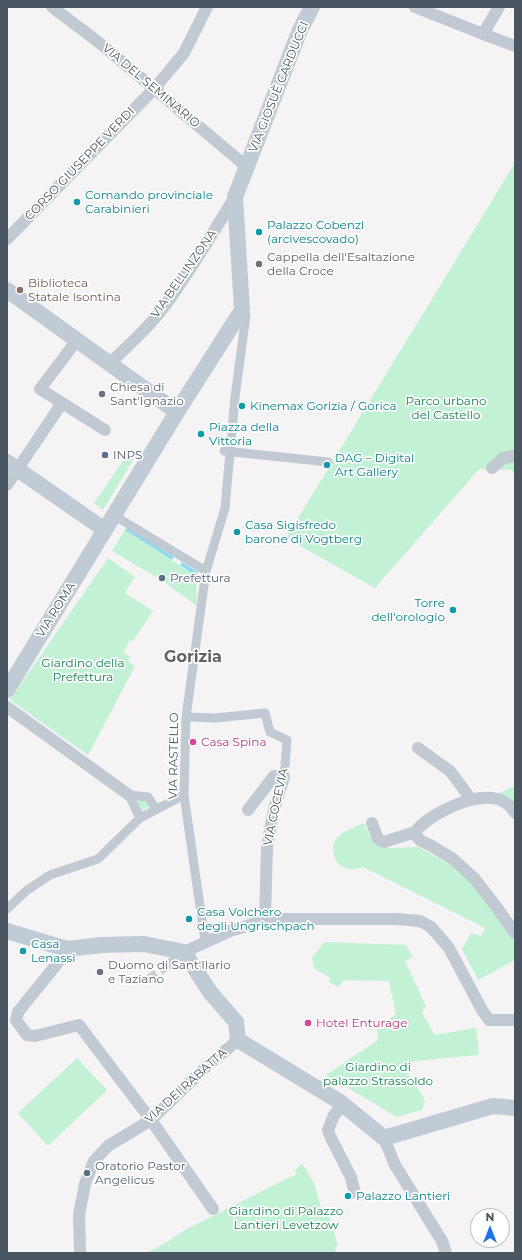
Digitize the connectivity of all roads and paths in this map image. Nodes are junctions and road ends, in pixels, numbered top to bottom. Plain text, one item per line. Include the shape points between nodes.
1 (52, 7) edge
2 (207, 7) edge
3 (312, 7) edge
4 (415, 7) edge
5 (499, 7) edge
6 (483, 34) junction
7 (515, 46) edge
8 (154, 89) junction
9 (247, 167) junction
10 (235, 198) junction
11 (7, 239) edge
12 (7, 290) edge
13 (242, 310) junction
14 (77, 340) junction
15 (110, 363) junction
16 (62, 403) junction
17 (182, 414) junction
18 (105, 430) dead end
19 (226, 451) junction
20 (515, 456) edge
21 (328, 462) dead end
22 (12, 466) edge
23 (492, 468) dead end
24 (7, 485) edge
25 (114, 516) junction
26 (105, 530) junction
27 (206, 569) junction
28 (7, 690) edge
29 (7, 706) edge
30 (186, 717) junction
31 (418, 748) dead end
32 (284, 777) junction
33 (129, 795) junction
34 (184, 795) junction
35 (471, 799) junction
36 (156, 809) junction
37 (248, 810) dead end
38 (515, 813) edge
39 (140, 818) junction
40 (372, 823) dead end
41 (415, 832) junction
42 (7, 909) edge
43 (265, 918) junction
44 (7, 931) edge
45 (515, 933) edge
46 (205, 941) junction
47 (67, 949) junction
48 (184, 952) junction
49 (168, 965) tunnel mouth
50 (515, 1020) edge
51 (238, 1040) junction
52 (343, 1105) junction
53 (515, 1108) edge
54 (151, 1120) junction
55 (384, 1138) junction
56 (353, 1186) tunnel mouth
57 (213, 1209) dead end
58 (80, 1253) edge
59 (446, 1253) edge

1 - 8 street, VIA DEL SEMINARIO
2 - 8 street, CORSO GIUSEPPE VERDI via 184,53
3 - 9 main road, VIA GIOSUÈ CARDUCCI via 300,30
4 - 6 street
5 - 6 street
6 - 7 street
8 - 9 street, VIA DEL SEMINARIO
8 - 11 street, CORSO GIUSEPPE VERDI
9 - 10 main road, VIA GIOSUÈ CARDUCCI
10 - 13 main road
10 - 15 street, VIA BELLINZONA via 166,304
12 - 14 main road
13 - 17 main road
13 - 19 street via 246,315
14 - 15 main road
14 - 16 street via 40,389
15 - 17 main road
16 - 18 street
16 - 22 street
17 - 25 main road
19 - 21 street
19 - 27 street via 224,508
20 - 23 street via 503,458
22 - 24 street
22 - 26 main road
25 - 26 main road
25 - 27 street
26 - 28 main road, VIA ROMA
27 - 30 street, VIA RASTELLO
29 - 33 street
30 - 32 street, VIA COCEVIA via 215,718 265,713 270,732 287,740
30 - 34 street, VIA RASTELLO
31 - 35 street via 450,771
32 - 37 street, VIA COCEVIA via 274,776
32 - 43 street, VIA COCEVIA via 274,809 267,846
33 - 36 street via 148,797
33 - 39 street
34 - 36 street
34 - 46 street, VIA RASTELLO
35 - 38 street via 484,797 503,801
35 - 41 street via 444,811 424,823
36 - 39 street
39 - 42 street via 98,859 50,875 26,891
40 - 41 street via 378,839 384,842
41 - 45 street via 417,838 453,859 474,878
43 - 46 street
43 - 50 street via 420,921 431,927 449,948 489,1020
44 - 47 main road
46 - 48 street
47 - 48 main road via 144,944
47 - 54 street via 18,1012 16,1020 27,1035 35,1036 80,1025
48 - 49 street
48 - 51 main road via 210,992 236,1022
51 - 52 main road
51 - 54 street, VIA DEI RABATTA
52 - 55 main road
52 - 56 street via 334,1115 328,1130 350,1174
53 - 55 main road via 493,1106
54 - 57 street
54 - 58 street, VIA DEI RABATTA via 108,1146 94,1161 85,1184 78,1215
55 - 59 street via 395,1165 442,1241

